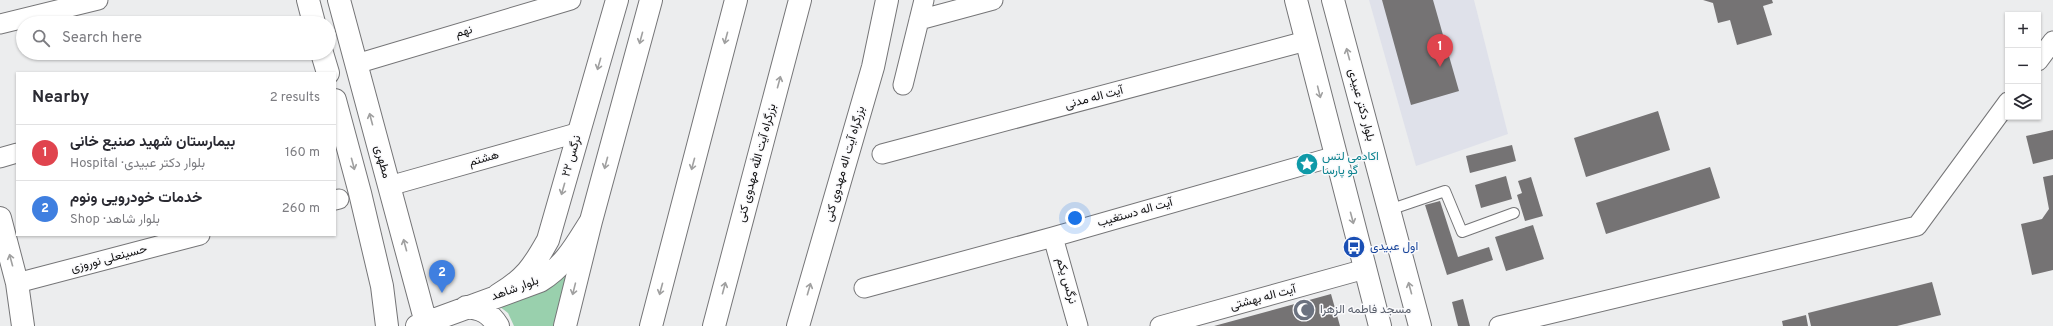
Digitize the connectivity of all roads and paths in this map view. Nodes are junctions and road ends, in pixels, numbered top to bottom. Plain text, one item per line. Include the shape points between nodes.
1 (98, 0) edge
2 (308, 0) edge
3 (339, 0) edge
4 (571, 0) edge
5 (617, 0) edge
6 (651, 0) edge
7 (736, 0) edge
8 (800, 0) edge
9 (887, 0) edge
10 (898, 0) edge
11 (924, 0) edge
12 (993, 0) edge
13 (1296, 0) edge
14 (1333, 0) edge
15 (33, 16) edge
16 (312, 16) edge
17 (16, 20) edge
18 (919, 20) junction
19 (0, 24) edge
20 (1306, 41) junction
21 (2053, 41) edge
22 (2041, 57) edge
23 (324, 60) edge
24 (356, 64) junction
25 (873, 67) junction
26 (328, 72) edge
27 (903, 85) dead end
28 (336, 104) edge
29 (2005, 106) edge
30 (580, 132) junction
31 (16, 154) edge
32 (882, 154) dead end
33 (1336, 156) junction
34 (0, 158) edge
35 (389, 186) junction
36 (1389, 210) junction
37 (1514, 213) dead end
38 (0, 218) edge
39 (591, 221) junction
40 (196, 236) edge
41 (1053, 237) junction
42 (1365, 270) junction
43 (414, 277) junction
44 (17, 283) junction
45 (382, 286) junction
46 (864, 288) dead end
47 (498, 295) junction
48 (466, 307) junction
49 (422, 324) edge
50 (23, 326) edge
51 (387, 326) edge
52 (498, 326) edge
53 (565, 326) edge
54 (651, 326) edge
55 (714, 326) edge
56 (798, 326) edge
57 (1078, 326) edge
58 (1160, 326) edge
59 (1380, 326) edge
60 (1420, 326) edge
61 (1499, 326) edge

1 - 15 street
2 - 16 main road
3 - 24 main road, مطهری
4 - 24 street, نهم
5 -> 30 main road, نرگس ۲۲
6 -> 39 main road
7 -> 54 main road
55 -> 8 main road, بزرگراه آیت الله مهدوی کنی
9 - 25 main road, بزرگراه آیت اله مهدوی کنی
10 - 25 main road
11 - 18 street
12 - 18 street
13 - 20 main road
36 -> 14 main road, بلوار دکتر عبیدی
17 - 19 street
18 - 27 street
20 - 32 street, آیت اله مدنی
20 -> 33 main road
21 - 22 street
23 - 26 main road
35 -> 24 main road, مطهری
56 -> 25 main road, بزرگراه آیت اله مهدوی کنی
28 -> 45 main road
29 - 61 street via 1917,226
30 - 35 street, هشتم
30 -> 47 main road, نرگس ۲۲ via 548,240 534,264 518,283
31 - 34 street
33 - 41 street, آیت اله دستغیب
33 -> 42 main road
43 -> 35 main road, مطهری
36 - 37 lane via 1444,191 1462,232
60 -> 36 main road, بلوار دکتر عبیدی
44 -> 38 main road
39 - 47 main road, بلوار شاهد via 564,263 552,274 540,281
39 -> 53 main road
40 - 44 street, حسینعلی نوروزی
41 - 46 street, آیت اله دستغیب
41 - 57 street, نرگس یکم
42 - 58 street, آیت اله بهشتی
42 - 59 main road
43 - 45 main road
43 - 49 main road, مطهری
44 - 50 main road
45 - 51 main road
47 - 48 main road, بلوار شاهد
48 - 49 main road, بلوار شاهد
48 - 52 main road via 486,312

